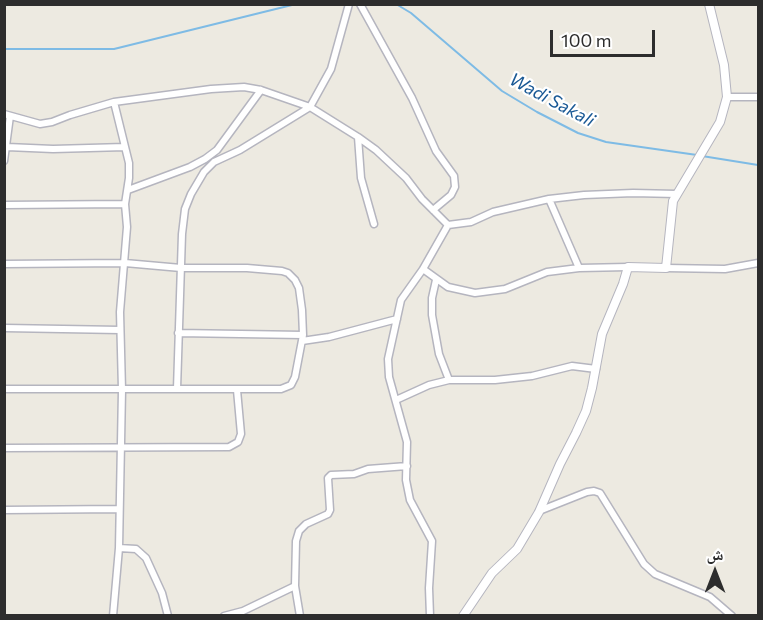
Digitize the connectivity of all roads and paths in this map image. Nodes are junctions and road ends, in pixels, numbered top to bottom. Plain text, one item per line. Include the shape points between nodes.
1 (349, 4) edge
2 (360, 4) edge
3 (709, 4) edge
4 (261, 90) junction
5 (727, 97) junction
6 (759, 97) edge
7 (114, 102) junction
8 (310, 107) junction
9 (7, 115) edge
10 (358, 136) junction
11 (7, 147) junction
12 (125, 147) junction
13 (205, 159) junction
14 (4, 161) edge
15 (214, 162) junction
16 (128, 190) junction
17 (677, 194) junction
18 (549, 199) junction
19 (125, 204) junction
20 (4, 205) edge
21 (433, 210) junction
22 (374, 224) dead end
23 (448, 225) junction
24 (125, 263) junction
25 (759, 263) edge
26 (4, 264) edge
27 (628, 267) junction
28 (181, 268) junction
29 (579, 268) junction
30 (666, 268) junction
31 (423, 269) junction
32 (436, 280) junction
33 (397, 319) junction
34 (5, 329) edge
35 (120, 330) junction
36 (178, 333) junction
37 (303, 338) junction
38 (596, 369) junction
39 (449, 380) junction
40 (4, 389) edge
41 (177, 389) junction
42 (122, 390) junction
43 (237, 390) junction
44 (396, 400) junction
45 (120, 447) junction
46 (4, 448) edge
47 (407, 466) junction
48 (119, 509) junction
49 (4, 510) edge
50 (538, 512) junction
51 (119, 548) junction
52 (295, 586) junction
53 (113, 615) edge
54 (168, 615) edge
55 (224, 615) edge
56 (300, 615) edge
57 (430, 615) edge
58 (463, 615) edge
59 (732, 615) edge

1 - 8 street via 331,69
2 - 21 street via 412,98 436,151 454,176 451,195
3 - 5 street via 724,65
4 - 7 street via 211,89
4 - 8 street
4 - 13 street via 217,150
5 - 6 street
5 - 17 street via 720,122
7 - 9 street via 40,124
7 - 12 street
8 - 10 street
8 - 15 street
9 - 11 street
10 - 21 street via 406,178
10 - 22 street via 361,178
11 - 12 street
11 - 14 street
12 - 16 street
13 - 15 street
13 - 16 street
15 - 28 street via 204,172 185,209
16 - 19 street
17 - 18 street
17 - 30 street via 670,213
18 - 23 street
18 - 29 street
19 - 20 street
19 - 24 street
21 - 23 street
23 - 31 street
24 - 26 street
24 - 28 street
24 - 35 street
25 - 30 street via 725,269
27 - 29 street
27 - 30 street
27 - 38 street via 602,334
28 - 36 street
28 - 37 street via 247,268 288,273 299,288
29 - 32 street via 547,272 493,292 463,291
31 - 32 street
31 - 33 street via 401,300
32 - 39 street via 432,315 439,354
33 - 37 street via 329,337
33 - 44 street via 388,359 388,376
34 - 35 street
35 - 42 street
36 - 37 street
36 - 41 street
37 - 43 street via 291,385 281,389
38 - 39 street via 572,366 532,376
38 - 50 street via 586,411
39 - 44 street
40 - 42 street
41 - 42 street
41 - 43 street
42 - 45 street
43 - 45 street via 241,435 229,447
44 - 47 street via 407,442
45 - 46 street
45 - 48 street
47 - 52 street via 328,478 328,514 299,531
47 - 57 street via 410,500 432,541
48 - 49 street
48 - 51 street
50 - 58 street via 517,549 492,573
50 - 59 street via 587,492 600,493 644,564 655,574 710,597
51 - 53 street
51 - 54 street via 136,549 146,558
52 - 55 street via 243,611
52 - 56 street

